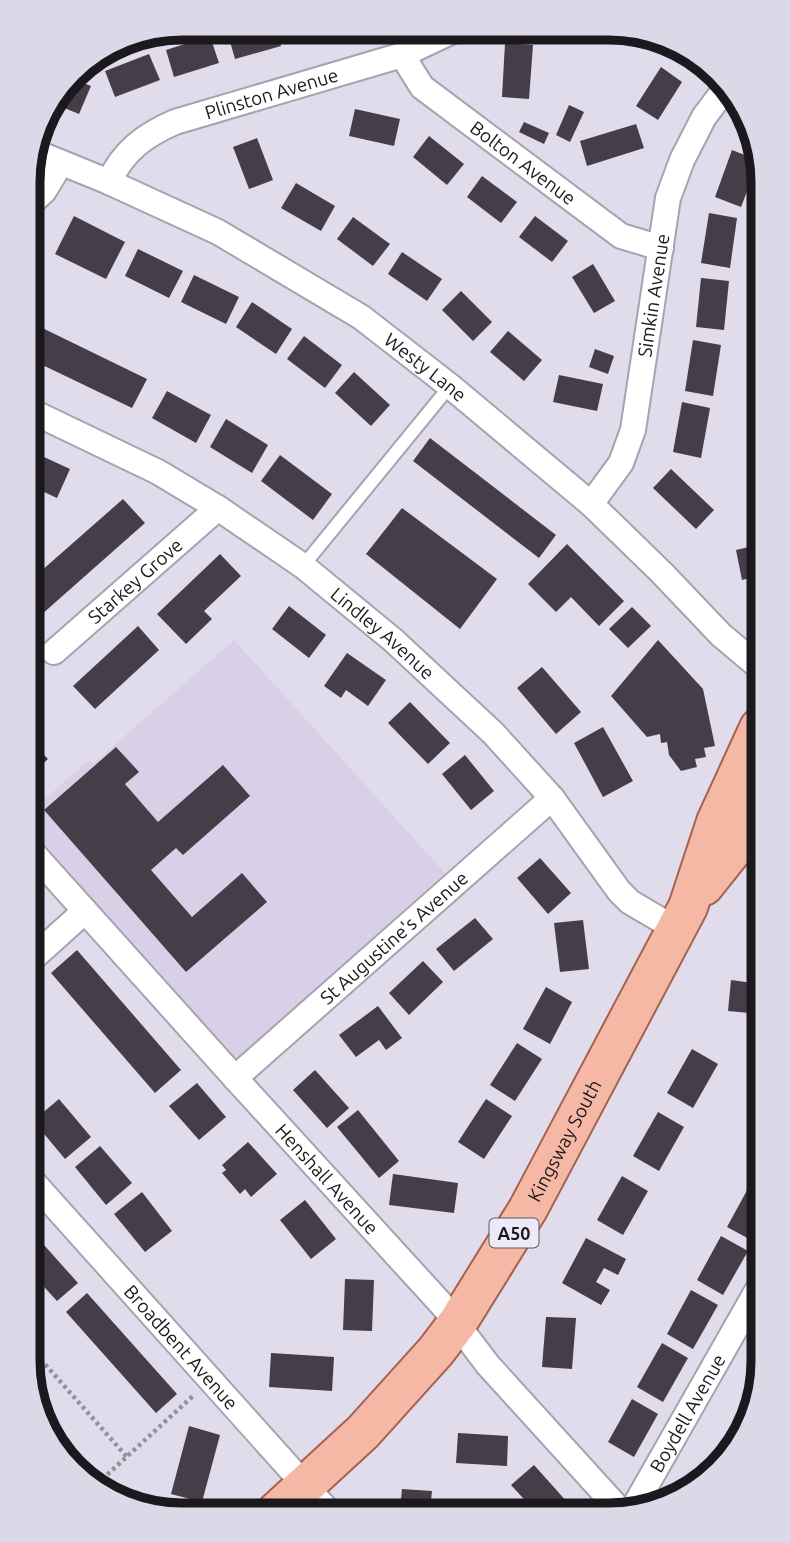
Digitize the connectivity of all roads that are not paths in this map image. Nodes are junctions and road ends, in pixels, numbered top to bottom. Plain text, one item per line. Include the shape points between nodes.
1 (432, 40) edge
2 (402, 55) junction
3 (720, 95) edge
4 (43, 155) edge
5 (61, 163) junction
6 (109, 182) junction
7 (40, 195) edge
8 (661, 248) junction
9 (450, 386) junction
10 (40, 415) edge
11 (591, 504) junction
12 (218, 508) junction
13 (303, 566) junction
14 (54, 652) dead end
15 (751, 660) edge
16 (750, 785) edge
17 (552, 798) junction
18 (744, 828) edge
19 (40, 861) edge
20 (85, 911) junction
21 (682, 918) junction
22 (40, 952) edge
23 (235, 1078) junction
24 (40, 1190) edge
25 (750, 1303) edge
26 (458, 1322) junction
27 (317, 1499) edge
28 (638, 1499) edge
29 (613, 1503) edge

1 - 2 street, Plinston Avenue
2 - 6 street, Plinston Avenue via 175,122 143,138 114,169
2 - 8 street, Bolton Avenue via 422,87 621,236
3 - 8 street, Simkin Avenue via 682,160 668,198
4 - 5 street, Westy Lane
5 - 6 street, Westy Lane
5 - 7 street
6 - 9 street, Westy Lane via 218,232 360,317
8 - 11 street, Simkin Avenue via 633,430 621,463
9 - 11 street, Westy Lane
9 - 13 lane
10 - 12 street, Lindley Avenue via 158,472
11 - 15 street, Westy Lane
12 - 13 street, Lindley Avenue
12 - 14 street, Starkey Grove
13 - 17 street, Lindley Avenue via 393,640 493,733
16 - 18 main road, Kingsway South / A50
17 - 21 street, Lindley Avenue via 630,902
17 - 23 street, St Augustine's Avenue
18 - 21 main road, Kingsway South / A50
19 - 20 street, Henshall Avenue
20 - 22 street
20 - 23 street, Henshall Avenue
21 - 26 main road, Kingsway South / A50 via 528,1209
23 - 26 street, Henshall Avenue
24 - 27 street, Broadbent Avenue
25 - 28 street, Boydell Avenue
26 - 27 main road, Kingsway South / A50
26 - 29 street, Henshall Avenue via 488,1365

